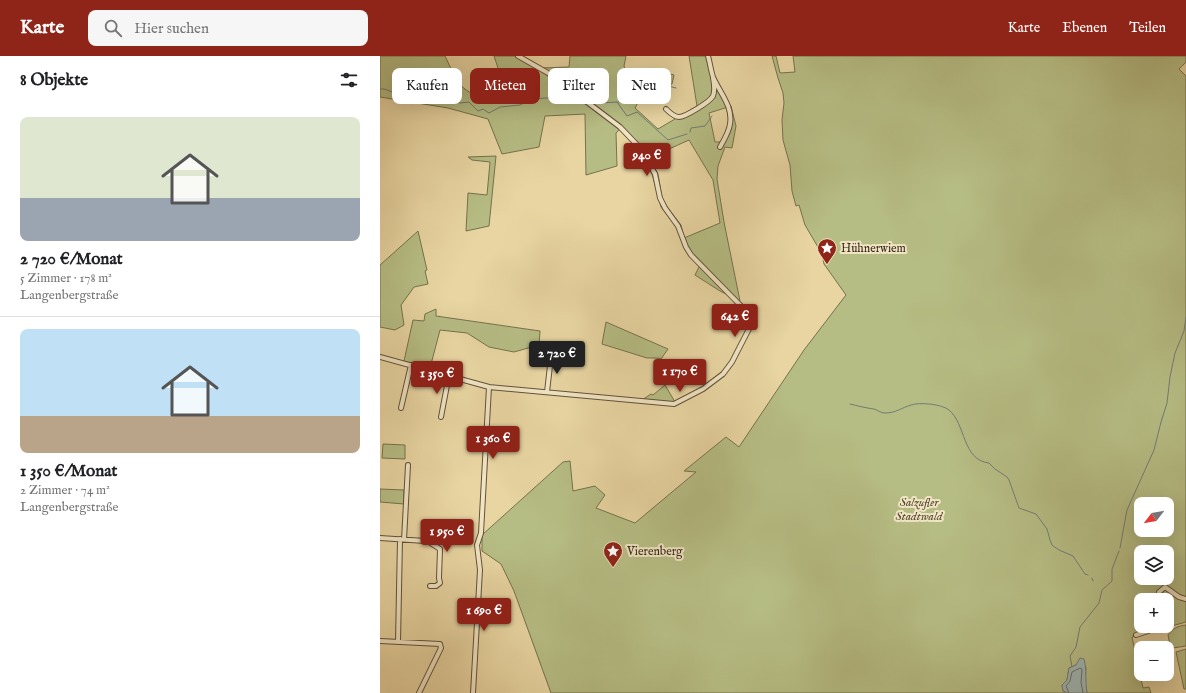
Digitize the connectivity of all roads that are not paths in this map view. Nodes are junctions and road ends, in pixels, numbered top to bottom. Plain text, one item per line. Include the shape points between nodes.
1 (518, 56) edge
2 (710, 57) edge
3 (714, 77) junction
4 (666, 109) dead end
5 (720, 147) dead end
6 (380, 357) edge
7 (551, 357) dead end
8 (412, 365) junction
9 (449, 375) junction
10 (489, 387) junction
11 (547, 392) junction
12 (401, 408) dead end
13 (441, 417) dead end
14 (408, 465) dead end
15 (380, 538) edge
16 (402, 540) junction
17 (430, 586) dead end
18 (1159, 593) edge
19 (1173, 593) edge
20 (1174, 593) edge
21 (1186, 599) edge
22 (1142, 633) edge
23 (1136, 635) dead end
24 (380, 641) edge
25 (398, 642) junction
26 (419, 693) edge
27 (473, 693) edge

1 - 11 street via 548,73 591,105 620,127 641,149 655,174 660,198 678,226 686,247 752,320 724,374 703,389 674,404
2 - 3 street
3 - 4 street via 714,95 705,104 680,117
3 - 5 street via 728,104 730,114 729,129
6 - 8 street
7 - 11 street
8 - 9 street
8 - 12 street
9 - 10 street
9 - 13 street
10 - 11 street
10 - 27 street via 481,533 477,545 480,570
14 - 16 street
15 - 16 street
16 - 17 street via 429,542 440,549 440,583
16 - 25 street
18 - 19 street via 1165,587
20 - 21 street
22 - 23 street
24 - 25 street
25 - 26 street via 440,644 441,648

